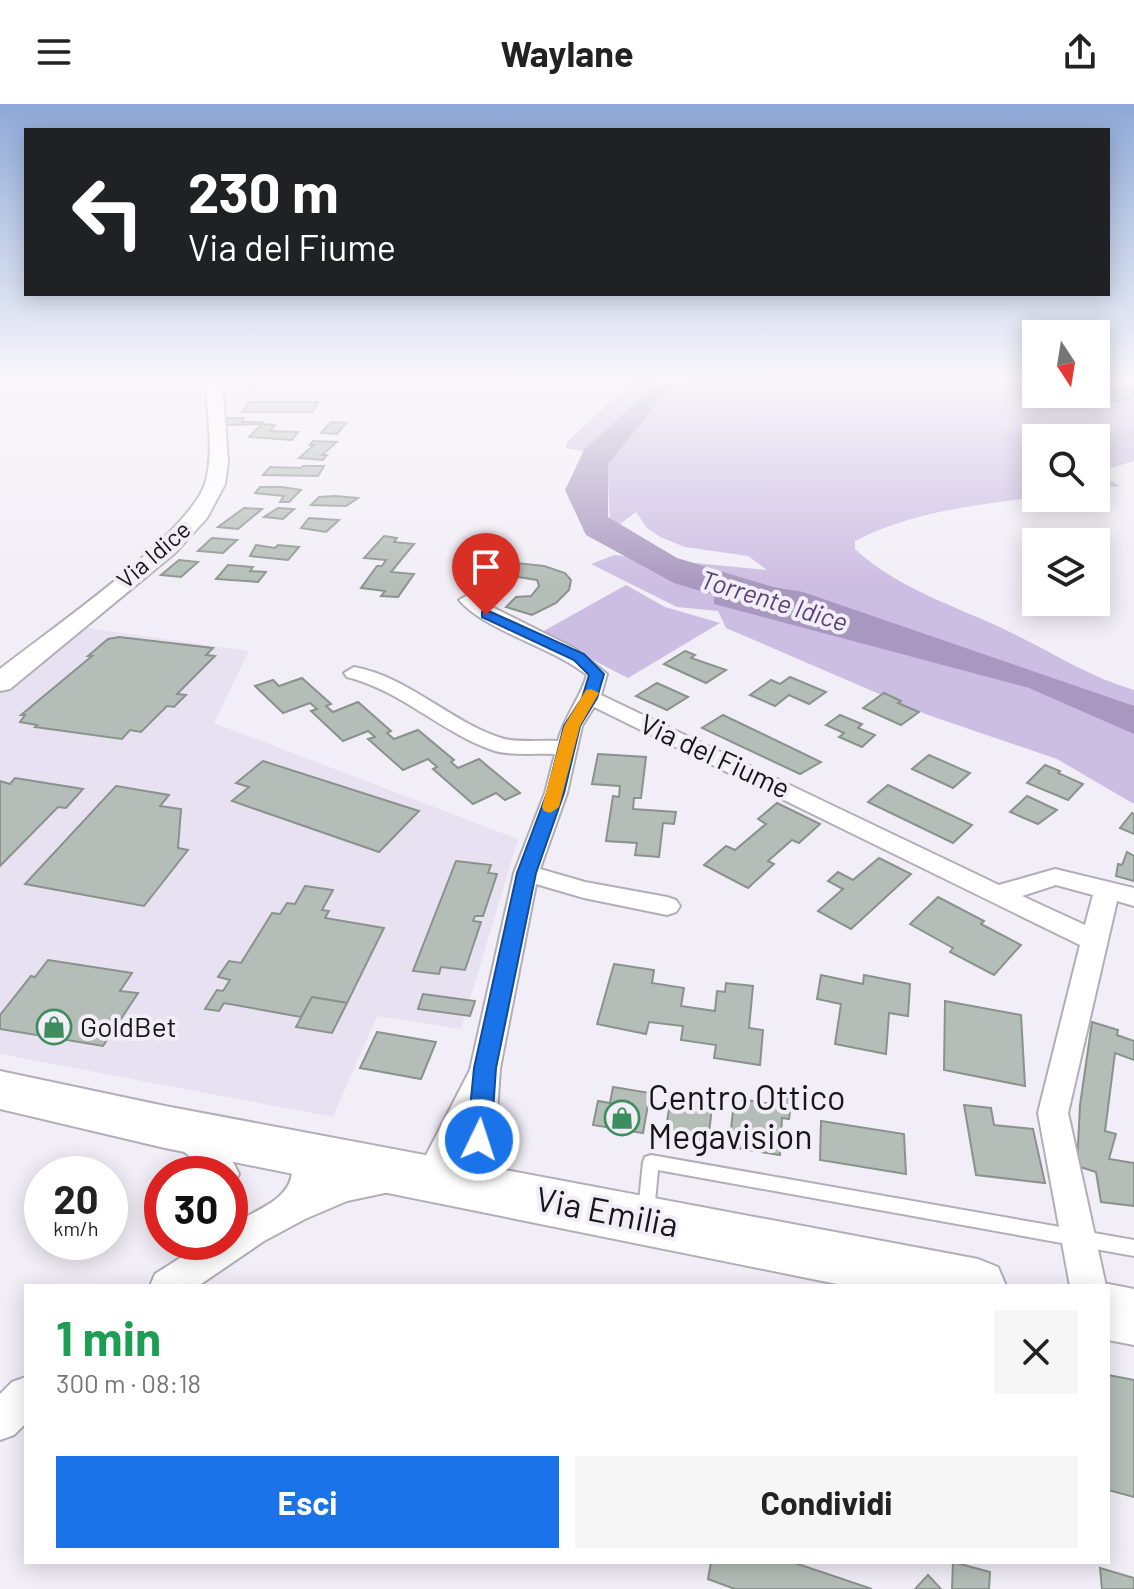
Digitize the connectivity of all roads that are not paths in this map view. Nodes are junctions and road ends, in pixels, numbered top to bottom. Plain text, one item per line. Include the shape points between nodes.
1 (217, 448) edge
2 (468, 600) dead end
3 (354, 673) dead end
4 (0, 683) edge
5 (590, 698) junction
6 (567, 748) junction
7 (526, 873) junction
8 (1120, 893) edge
9 (996, 895) junction
10 (667, 906) dead end
11 (1094, 940) junction
12 (485, 1068) junction
13 (0, 1090) edge
14 (165, 1127) junction
15 (305, 1154) junction
16 (213, 1156) edge
17 (453, 1182) junction
18 (293, 1208) junction
19 (645, 1219) junction
20 (248, 1231) edge
21 (1077, 1238) junction
22 (1134, 1248) edge
23 (198, 1260) edge
24 (170, 1284) edge
25 (968, 1284) edge
26 (1088, 1284) edge
27 (1110, 1312) edge
28 (1134, 1317) edge
29 (24, 1398) edge
30 (0, 1421) edge

1 - 4 main road, Via Idice via 215,484 196,518 167,548
2 - 5 street via 486,615 579,657 597,674
3 - 6 street via 375,677 499,745
5 - 6 street via 572,726
5 - 9 street, Via del Fiume
6 - 7 street
7 - 10 street
7 - 12 street
8 - 9 street via 1055,877
8 - 11 street
9 - 11 street, Via del Fiume
11 - 21 street via 1053,1113
12 - 17 street
12 - 17 street
13 - 14 main road, Via Emilia
14 - 15 main road, Via Emilia
14 - 16 street
15 - 17 main road, Via Emilia
15 - 18 street via 308,1184
17 - 18 street via 366,1182
17 - 19 main road, Via Emilia
18 - 20 street
19 - 21 lane via 651,1162
19 - 25 main road, Via Emilia
21 - 22 lane
21 - 26 street
23 - 24 street
27 - 28 main road
29 - 30 street

